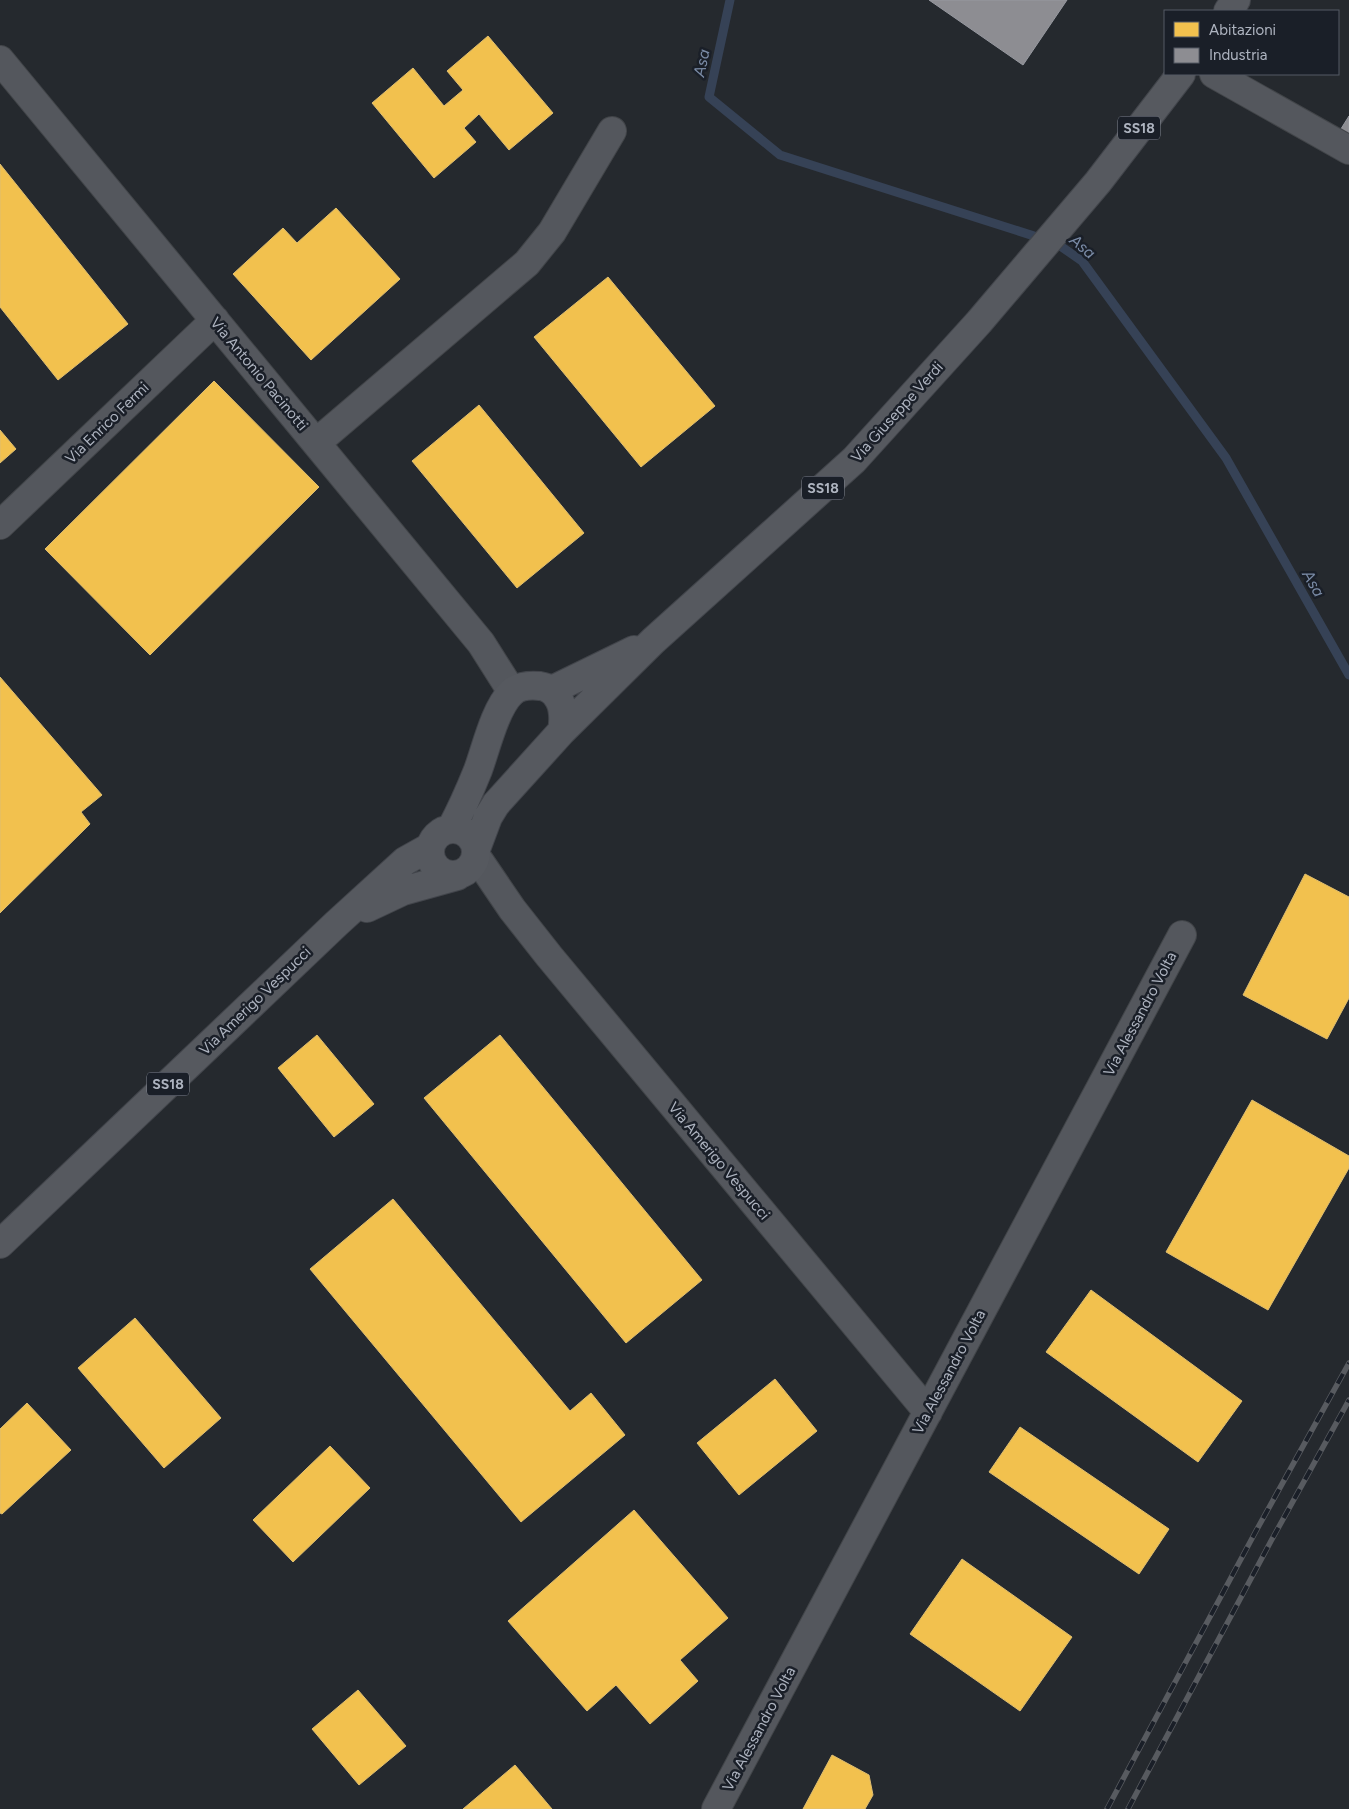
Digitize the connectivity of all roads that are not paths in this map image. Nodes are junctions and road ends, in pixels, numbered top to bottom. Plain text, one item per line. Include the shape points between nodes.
1 (0, 60) edge
2 (1180, 75) edge
3 (1216, 75) edge
4 (612, 131) dead end
5 (1349, 150) edge
6 (215, 320) junction
7 (316, 443) junction
8 (0, 525) edge
9 (654, 641) junction
10 (552, 690) junction
11 (512, 692) junction
12 (562, 731) junction
13 (451, 829) junction
14 (430, 847) junction
15 (468, 863) junction
16 (336, 924) junction
17 (1182, 935) dead end
18 (0, 1244) edge
19 (928, 1412) junction
20 (716, 1809) edge

1 - 6 street, Via Antonio Pacinotti
2 - 9 main road, Via Giuseppe Verdi / SS18 via 1098,182 979,322 854,460
3 - 5 street
4 - 7 street via 552,232 527,263
6 - 7 street, Via Antonio Pacinotti
6 - 8 street, Via Enrico Fermi
7 - 11 street, Via Antonio Pacinotti via 480,642
9 - 10 main road, Via Giuseppe Verdi / SS18
9 - 12 main road, Via Giuseppe Verdi / SS18
10 - 11 main road via 535,685
10 - 12 main road via 561,704
11 - 13 main road, SS18 via 497,714 477,772
12 - 15 main road, Via Giuseppe Verdi / SS18 via 496,804
13 - 14 main road, SS18 via 438,835
13 - 15 main road via 468,834 475,843
14 - 15 main road via 432,862 442,873
14 - 16 main road, Via Amerigo Vespucci / SS18 via 404,861
15 - 16 main road, Via Amerigo Vespucci / SS18 via 402,890
15 - 19 street, Via Amerigo Vespucci via 512,910
16 - 18 main road, Via Amerigo Vespucci / SS18
17 - 19 street, Via Alessandro Volta
19 - 20 street, Via Alessandro Volta

